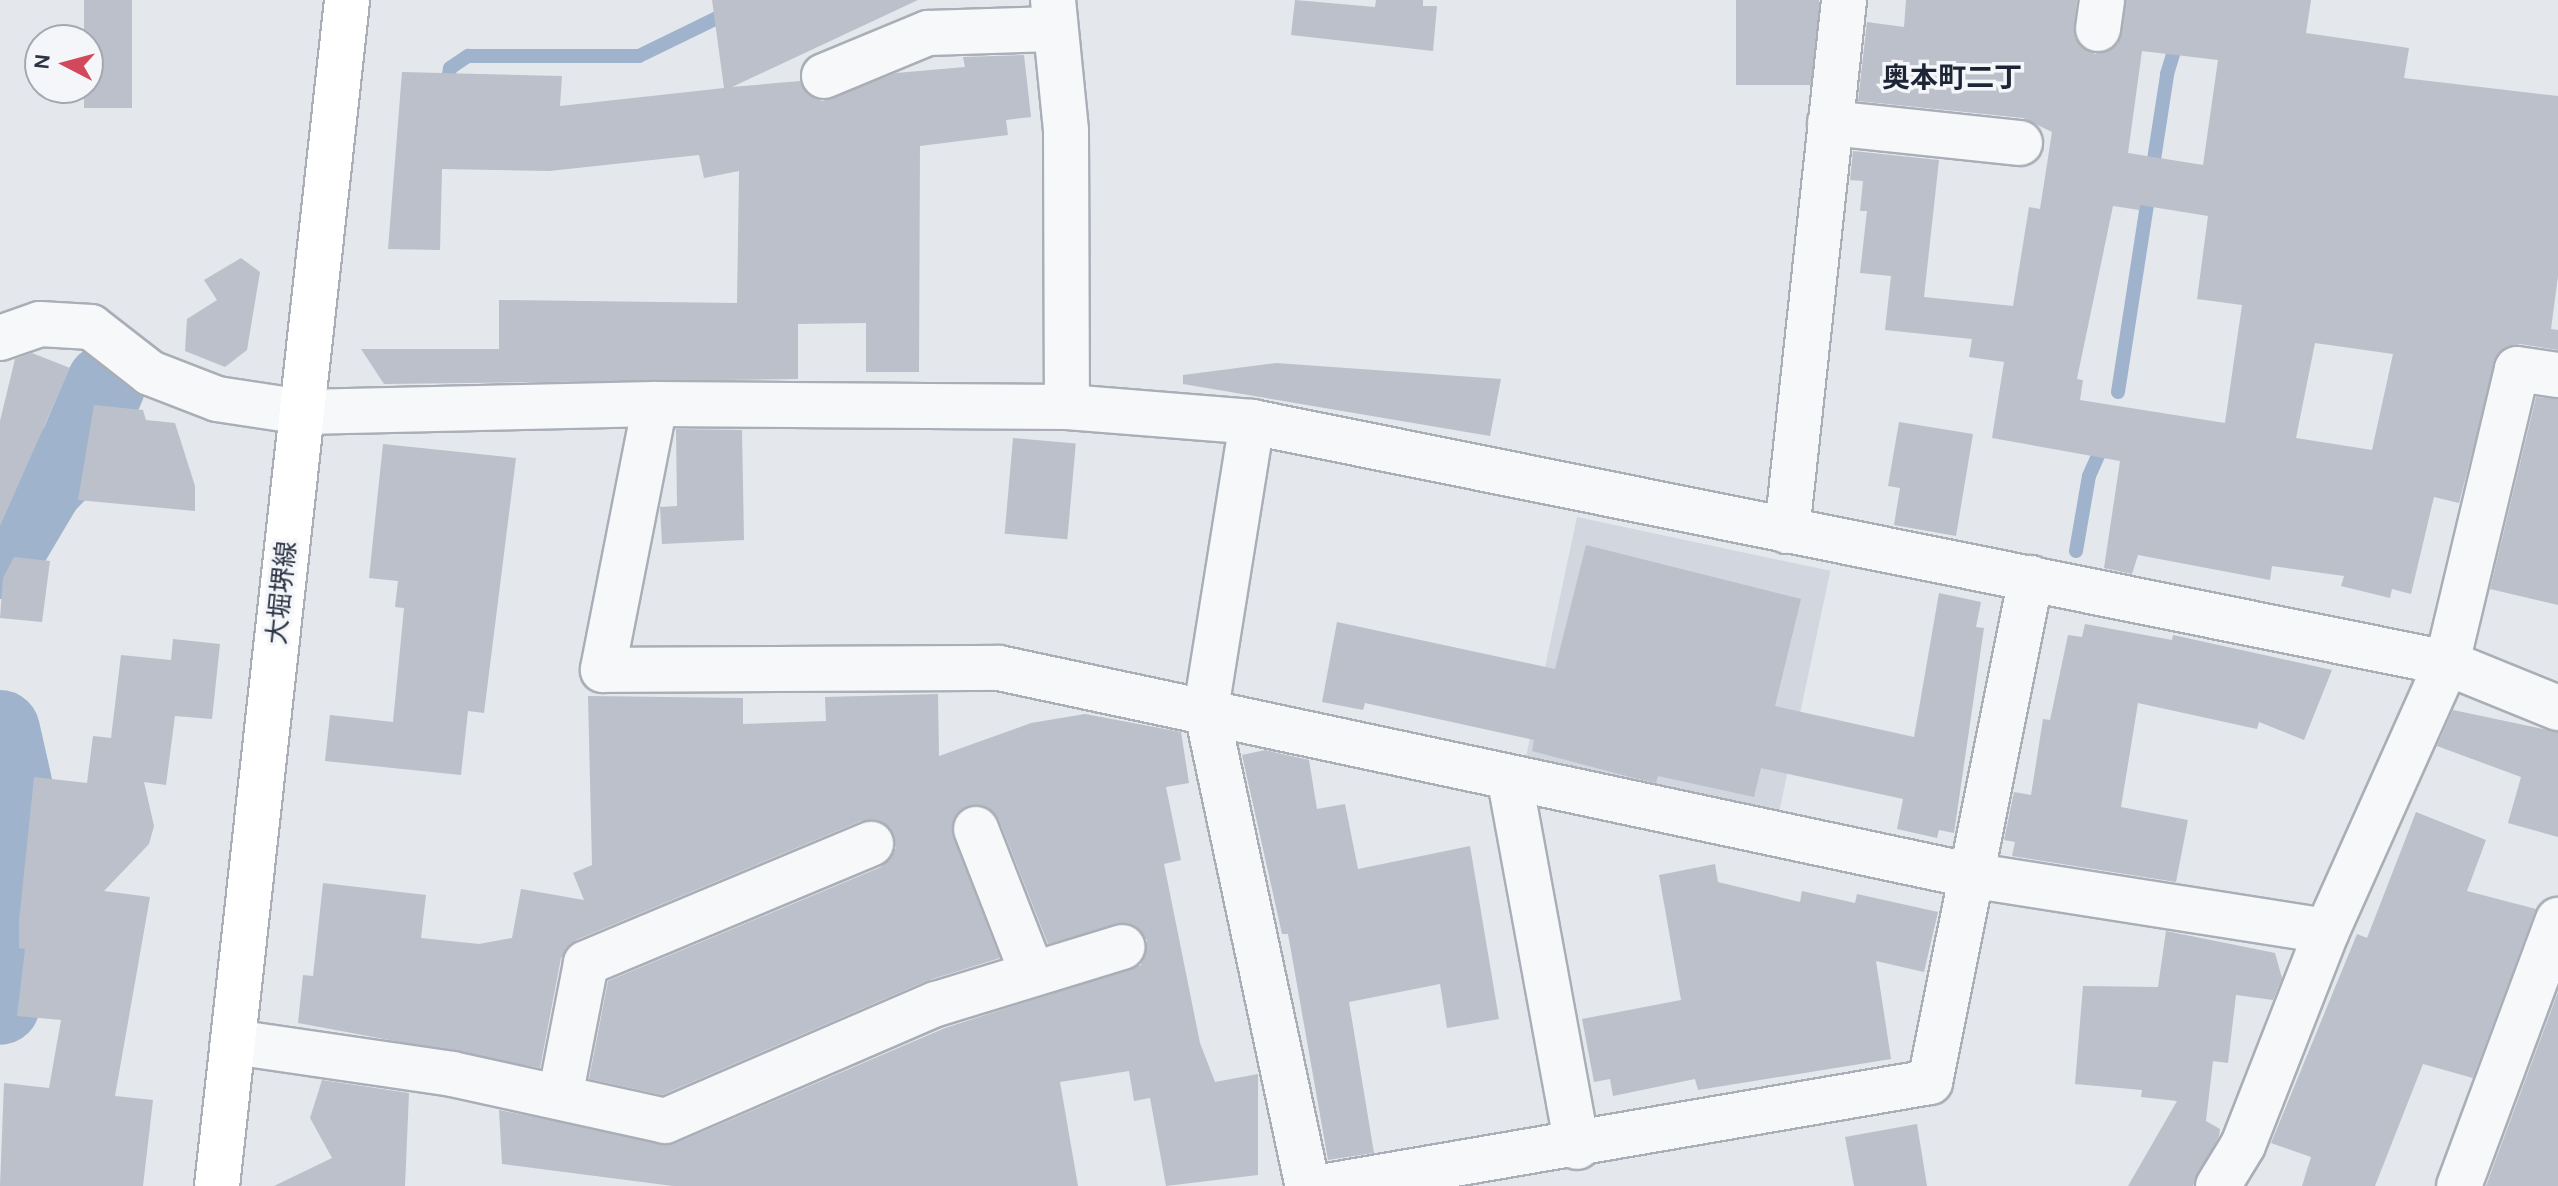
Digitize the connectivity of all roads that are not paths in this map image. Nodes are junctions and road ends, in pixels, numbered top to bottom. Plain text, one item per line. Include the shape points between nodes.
1 (347, 0) edge
2 (1844, 0) edge
3 (1053, 15) edge
4 (824, 76) dead end
5 (1830, 123) junction
6 (2020, 143) dead end
7 (0, 338) edge
8 (2558, 375) edge
9 (655, 404) junction
10 (1067, 407) junction
11 (303, 412) junction
12 (1252, 422) junction
13 (1787, 531) junction
14 (2031, 578) junction
15 (2447, 663) junction
16 (1206, 708) junction
17 (2558, 708) edge
18 (1510, 781) junction
19 (976, 829) dead end
20 (871, 844) dead end
21 (1969, 875) junction
22 (2558, 920) edge
23 (2327, 931) junction
24 (1123, 947) dead end
25 (1032, 973) junction
26 (233, 1042) junction
27 (560, 1097) junction
28 (1577, 1147) junction
29 (217, 1186) edge
30 (1308, 1186) edge
31 (1327, 1186) edge
32 (2218, 1186) edge
33 (2459, 1186) edge

1 - 11 main road, 大堀堺線
2 - 5 street
3 - 4 street via 928,33
3 - 10 street via 1066,131
5 - 6 street
5 - 13 street
7 - 11 street via 40,324 91,327 150,373 217,399
8 - 15 street via 2517,369
9 - 10 street
9 - 11 street
9 - 16 street via 603,670 999,668
10 - 12 street
11 - 26 main road, 大堀堺線
12 - 13 street
12 - 16 street
13 - 14 street
14 - 15 street
14 - 21 street
15 - 17 street
15 - 23 street
16 - 18 street
16 - 30 street
18 - 21 street
18 - 28 street
19 - 25 street
20 - 27 street via 586,963
21 - 23 street
21 - 28 street via 1930,1082
22 - 33 street
23 - 32 street via 2243,1145
24 - 25 street
25 - 27 street via 936,1004 665,1121
26 - 27 street via 452,1074
26 - 29 main road, 大堀堺線
28 - 31 street

